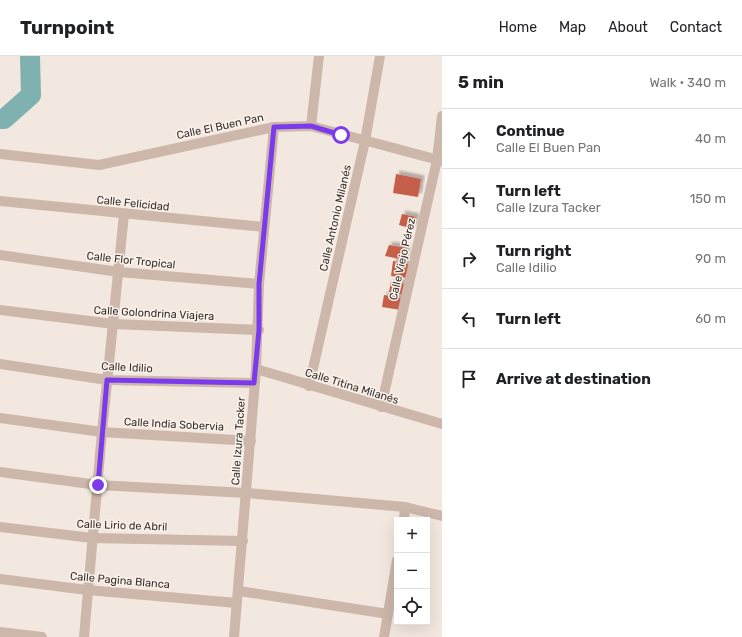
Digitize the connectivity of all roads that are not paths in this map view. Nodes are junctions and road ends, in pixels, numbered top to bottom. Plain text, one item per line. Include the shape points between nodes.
1 (319, 56) edge
2 (380, 56) edge
3 (442, 116) edge
4 (311, 126) junction
5 (274, 127) junction
6 (365, 141) junction
7 (0, 154) edge
8 (439, 161) edge
9 (0, 200) edge
10 (124, 214) junction
11 (264, 227) junction
12 (0, 255) edge
13 (119, 272) junction
14 (259, 284) junction
15 (0, 310) edge
16 (114, 324) junction
17 (259, 330) junction
18 (0, 364) edge
19 (256, 369) junction
20 (107, 380) junction
21 (254, 383) junction
22 (309, 386) junction
23 (381, 407) junction
24 (0, 418) edge
25 (442, 424) edge
26 (102, 432) junction
27 (251, 441) junction
28 (0, 472) edge
29 (98, 485) junction
30 (247, 492) junction
31 (405, 508) junction
32 (442, 516) edge
33 (404, 517) edge
34 (0, 527) edge
35 (92, 538) junction
36 (243, 541) junction
37 (394, 578) edge
38 (0, 579) edge
39 (87, 590) junction
40 (239, 591) junction
41 (237, 603) junction
42 (388, 614) junction
43 (0, 632) edge
44 (42, 637) edge
45 (84, 637) edge
46 (234, 637) edge
47 (384, 637) edge

1 - 4 street
2 - 6 street, Calle Antonio Milanés
3 - 8 street, Calle Viejo Pérez
4 - 5 street, Calle El Buen Pan
4 - 6 street, Calle El Buen Pan
5 - 7 street, Calle El Buen Pan via 99,165
5 - 11 street, Calle Izura Tacker
6 - 8 street, Calle El Buen Pan
6 - 22 street, Calle Antonio Milanés
8 - 23 street, Calle Viejo Pérez
9 - 10 street, Calle Felicidad
10 - 11 street, Calle Felicidad
10 - 13 street
11 - 14 street, Calle Izura Tacker
12 - 13 street, Calle Flor Tropical
13 - 14 street, Calle Flor Tropical
13 - 16 street
14 - 17 street, Calle Izura Tacker
15 - 16 street, Calle Golondrina Viajera
16 - 17 street, Calle Golondrina Viajera
16 - 20 street
17 - 19 street, Calle Izura Tacker
18 - 20 street, Calle Idilio
19 - 21 street, Calle Izura Tacker
19 - 22 street, Calle Titina Milanés
20 - 21 street, Calle Idilio
20 - 26 street
21 - 27 street, Calle Izura Tacker
22 - 23 street, Calle Titina Milanés
23 - 25 street, Calle Titina Milanés
24 - 26 street, Calle India Sobervia
26 - 27 street, Calle India Sobervia
26 - 29 street
27 - 30 street, Calle Izura Tacker
28 - 29 street
29 - 30 street
29 - 35 street
30 - 31 street
30 - 36 street, Calle Izura Tacker
31 - 32 street
31 - 33 street
34 - 35 street, Calle Lirio de Abril
35 - 36 street, Calle Lirio de Abril
35 - 39 street
36 - 40 street, Calle Izura Tacker
37 - 42 street
38 - 39 street, Calle Pagina Blanca
39 - 41 street, Calle Pagina Blanca
39 - 45 street
40 - 41 street, Calle Izura Tacker
40 - 42 street
41 - 46 street, Calle Izura Tacker
42 - 47 street
43 - 44 street

